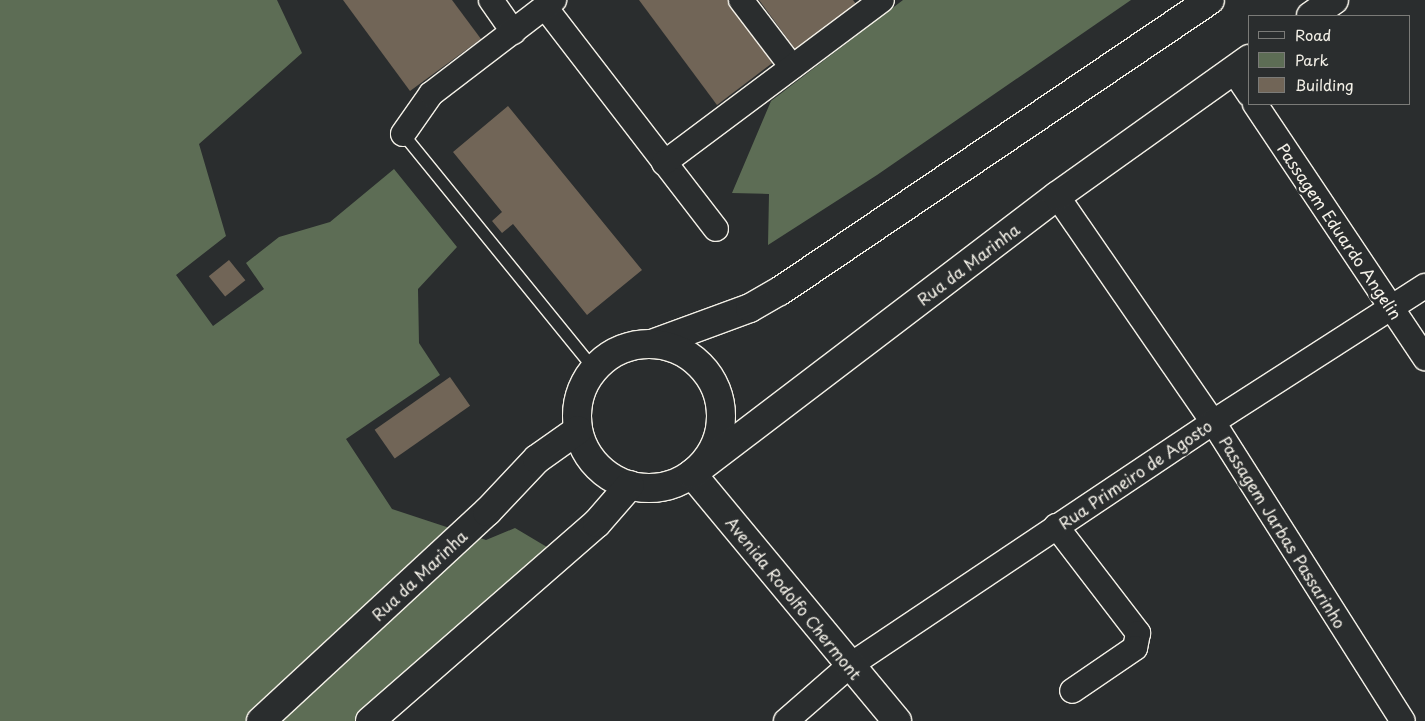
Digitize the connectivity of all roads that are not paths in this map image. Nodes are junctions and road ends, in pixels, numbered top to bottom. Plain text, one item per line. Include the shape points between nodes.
1 (491, 0) edge
2 (741, 0) edge
3 (882, 0) edge
4 (1210, 0) edge
5 (1334, 0) edge
6 (549, 4) edge
7 (1312, 15) edge
8 (513, 32) junction
9 (1241, 65) edge
10 (792, 67) junction
11 (1248, 90) edge
12 (1257, 105) edge
13 (403, 134) joint
14 (664, 163) junction
15 (1057, 196) junction
16 (716, 230) dead end
17 (1425, 286) edge
18 (1392, 308) junction
19 (652, 344) junction
20 (1425, 358) edge
21 (594, 369) junction
22 (1213, 422) junction
23 (578, 430) junction
24 (692, 474) junction
25 (630, 486) junction
26 (1056, 526) junction
27 (849, 666) junction
28 (1072, 691) dead end
29 (260, 721) edge
30 (370, 721) edge
31 (786, 721) edge
32 (897, 721) edge
33 (1403, 721) edge

1 - 8 street
2 - 10 street
3 - 10 street
4 - 19 main road via 780,291 750,308
5 - 7 main road
6 - 8 street
6 - 14 street
8 - 13 street via 431,94
9 - 11 street
9 - 15 main road, Rua da Marinha
10 - 14 street
12 - 18 street, Passagem Eduardo Angelin
13 - 21 lane
14 - 16 street
15 - 22 street, Passagem Jarbas Passarinho
15 - 24 main road, Rua da Marinha
17 - 18 street, Rua Primeiro de Agosto
18 - 20 street, Passagem Eduardo Angelin
18 - 22 street, Rua Primeiro de Agosto
19 - 21 main road via 620,350
19 - 24 main road via 675,349 696,360 708,373 718,394 719,434 708,456
21 - 23 main road via 579,397
22 - 26 street, Rua Primeiro de Agosto
22 - 33 street, Passagem Jarbas Passarinho
23 - 25 main road via 587,452 602,470
23 - 29 main road, Rua da Marinha via 537,459 487,512
24 - 25 main road via 662,486
24 - 27 main road, Avenida Rodolfo Chermont
25 - 30 main road via 597,523
26 - 27 street, Rua Primeiro de Agosto
26 - 28 street via 1138,633 1139,642
27 - 31 street, Rua Primeiro de Agosto
27 - 32 main road, Avenida Rodolfo Chermont

